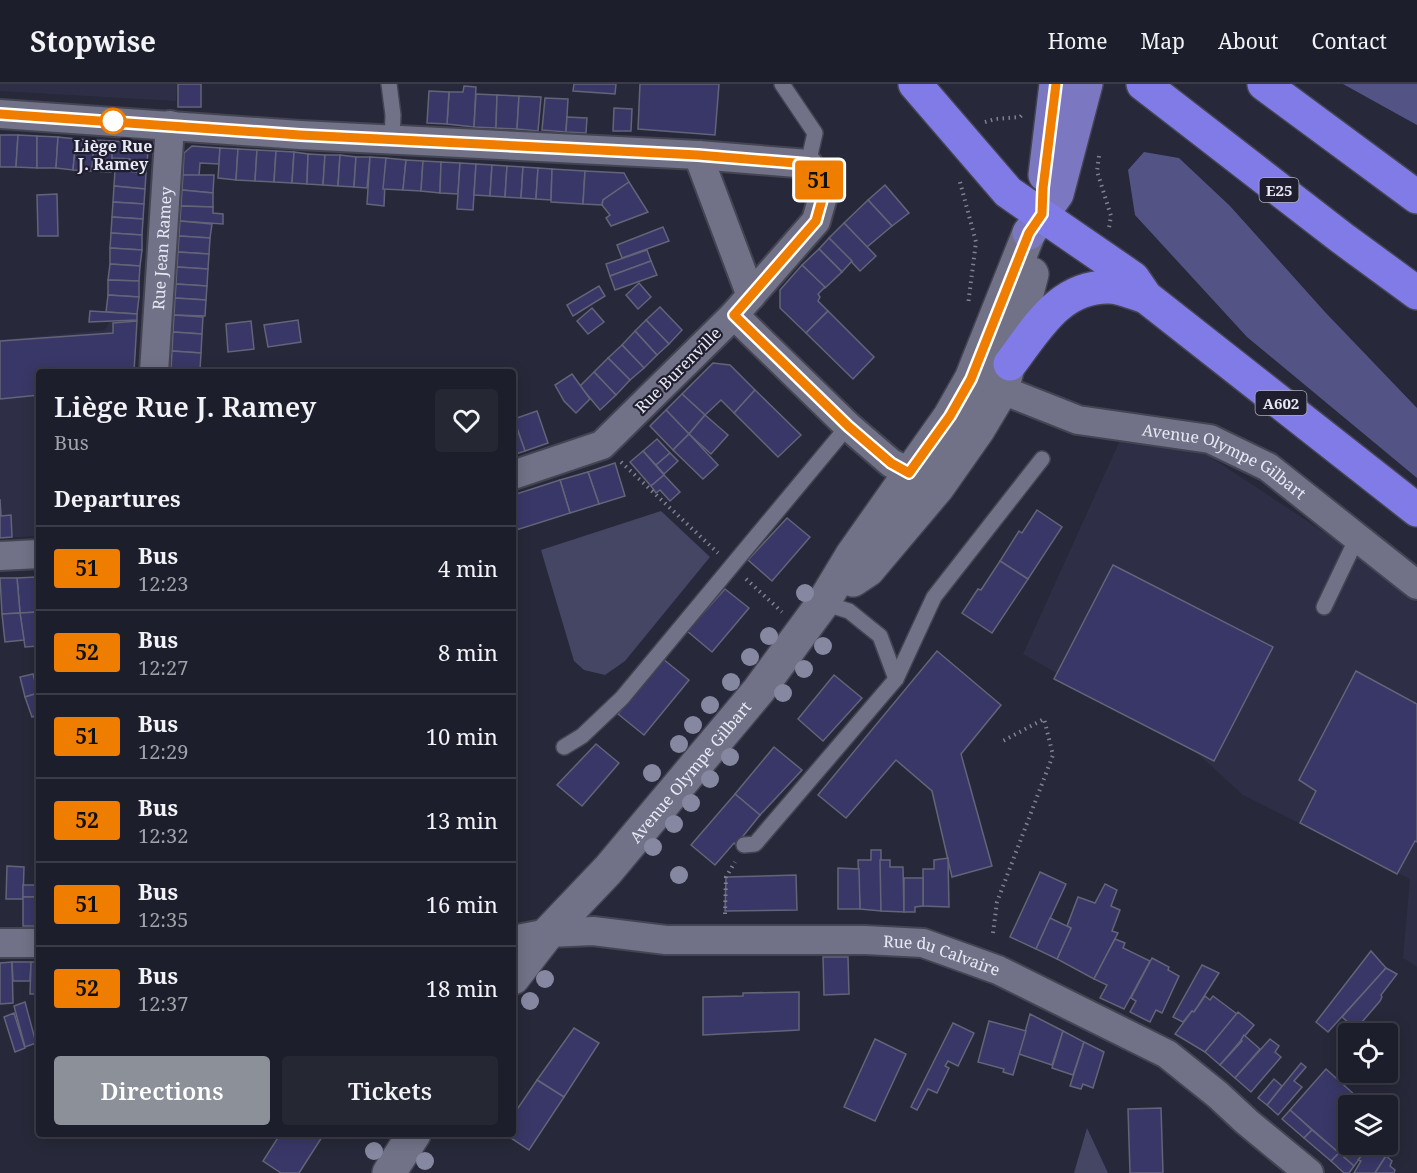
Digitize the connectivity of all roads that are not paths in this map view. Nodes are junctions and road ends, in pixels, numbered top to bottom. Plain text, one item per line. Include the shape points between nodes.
1 (389, 84) edge
2 (782, 84) edge
3 (915, 84) edge
4 (1056, 84) edge
5 (1086, 84) edge
6 (1143, 84) edge
7 (1264, 84) edge
8 (0, 114) edge
9 (170, 125) junction
10 (392, 140) junction
11 (698, 155) junction
12 (808, 164) junction
13 (1417, 196) edge
14 (1042, 214) junction
15 (1417, 293) edge
16 (1146, 297) junction
17 (743, 305) junction
18 (154, 369) edge
19 (1006, 377) junction
20 (848, 426) junction
21 (1042, 459) dead end
22 (909, 473) junction
23 (516, 474) edge
24 (938, 487) junction
25 (1417, 510) edge
26 (1357, 538) junction
27 (36, 554) edge
28 (0, 556) edge
29 (1417, 585) edge
30 (823, 603) junction
31 (1324, 607) dead end
32 (896, 679) junction
33 (564, 747) dead end
34 (744, 845) road end
35 (548, 933) junction
36 (516, 938) edge
37 (0, 943) edge
38 (36, 943) edge
39 (516, 974) edge
40 (412, 1137) edge
41 (389, 1173) edge
42 (1309, 1173) edge

1 - 10 lane
2 - 12 lane via 815,133
3 - 14 highway, A602 via 1008,192
4 - 14 main road
5 - 14 main road
6 - 15 highway, E25
7 - 13 highway
8 - 9 street
9 - 10 street
9 - 18 street, Rue Jean Ramey
10 - 11 street
11 - 12 street
11 - 17 street
12 - 17 street, Rue Burenville via 825,189 816,221
14 - 16 highway, A602 via 1133,278
14 - 19 street, Avenue Olympe Gilbart
14 - 22 street, Avenue Olympe Gilbart via 971,379
16 - 19 highway, A602 via 1111,287 1072,294 1053,309
16 - 25 highway, A602
17 - 20 street
17 - 23 street, Rue Burenville via 602,445
19 - 24 street, Avenue Olympe Gilbart via 978,430
19 - 26 street, Avenue Olympe Gilbart via 1078,420 1210,439 1268,466
20 - 22 street via 891,463
20 - 33 lane via 622,698 582,736
21 - 32 lane via 934,597
22 - 24 street
22 - 30 street, Avenue Olympe Gilbart
24 - 30 street, Avenue Olympe Gilbart via 868,570
26 - 29 street, Avenue Olympe Gilbart
26 - 31 lane
27 - 28 street
30 - 32 lane via 849,611 880,636
30 - 35 street, Avenue Olympe Gilbart via 744,707 608,870
32 - 34 lane via 755,844
35 - 36 street, Rue du Calvaire
35 - 39 street, Avenue Olympe Gilbart
35 - 42 street, Rue du Calvaire via 593,931 666,940 923,943 998,970 1167,1054
37 - 38 street
40 - 41 street

